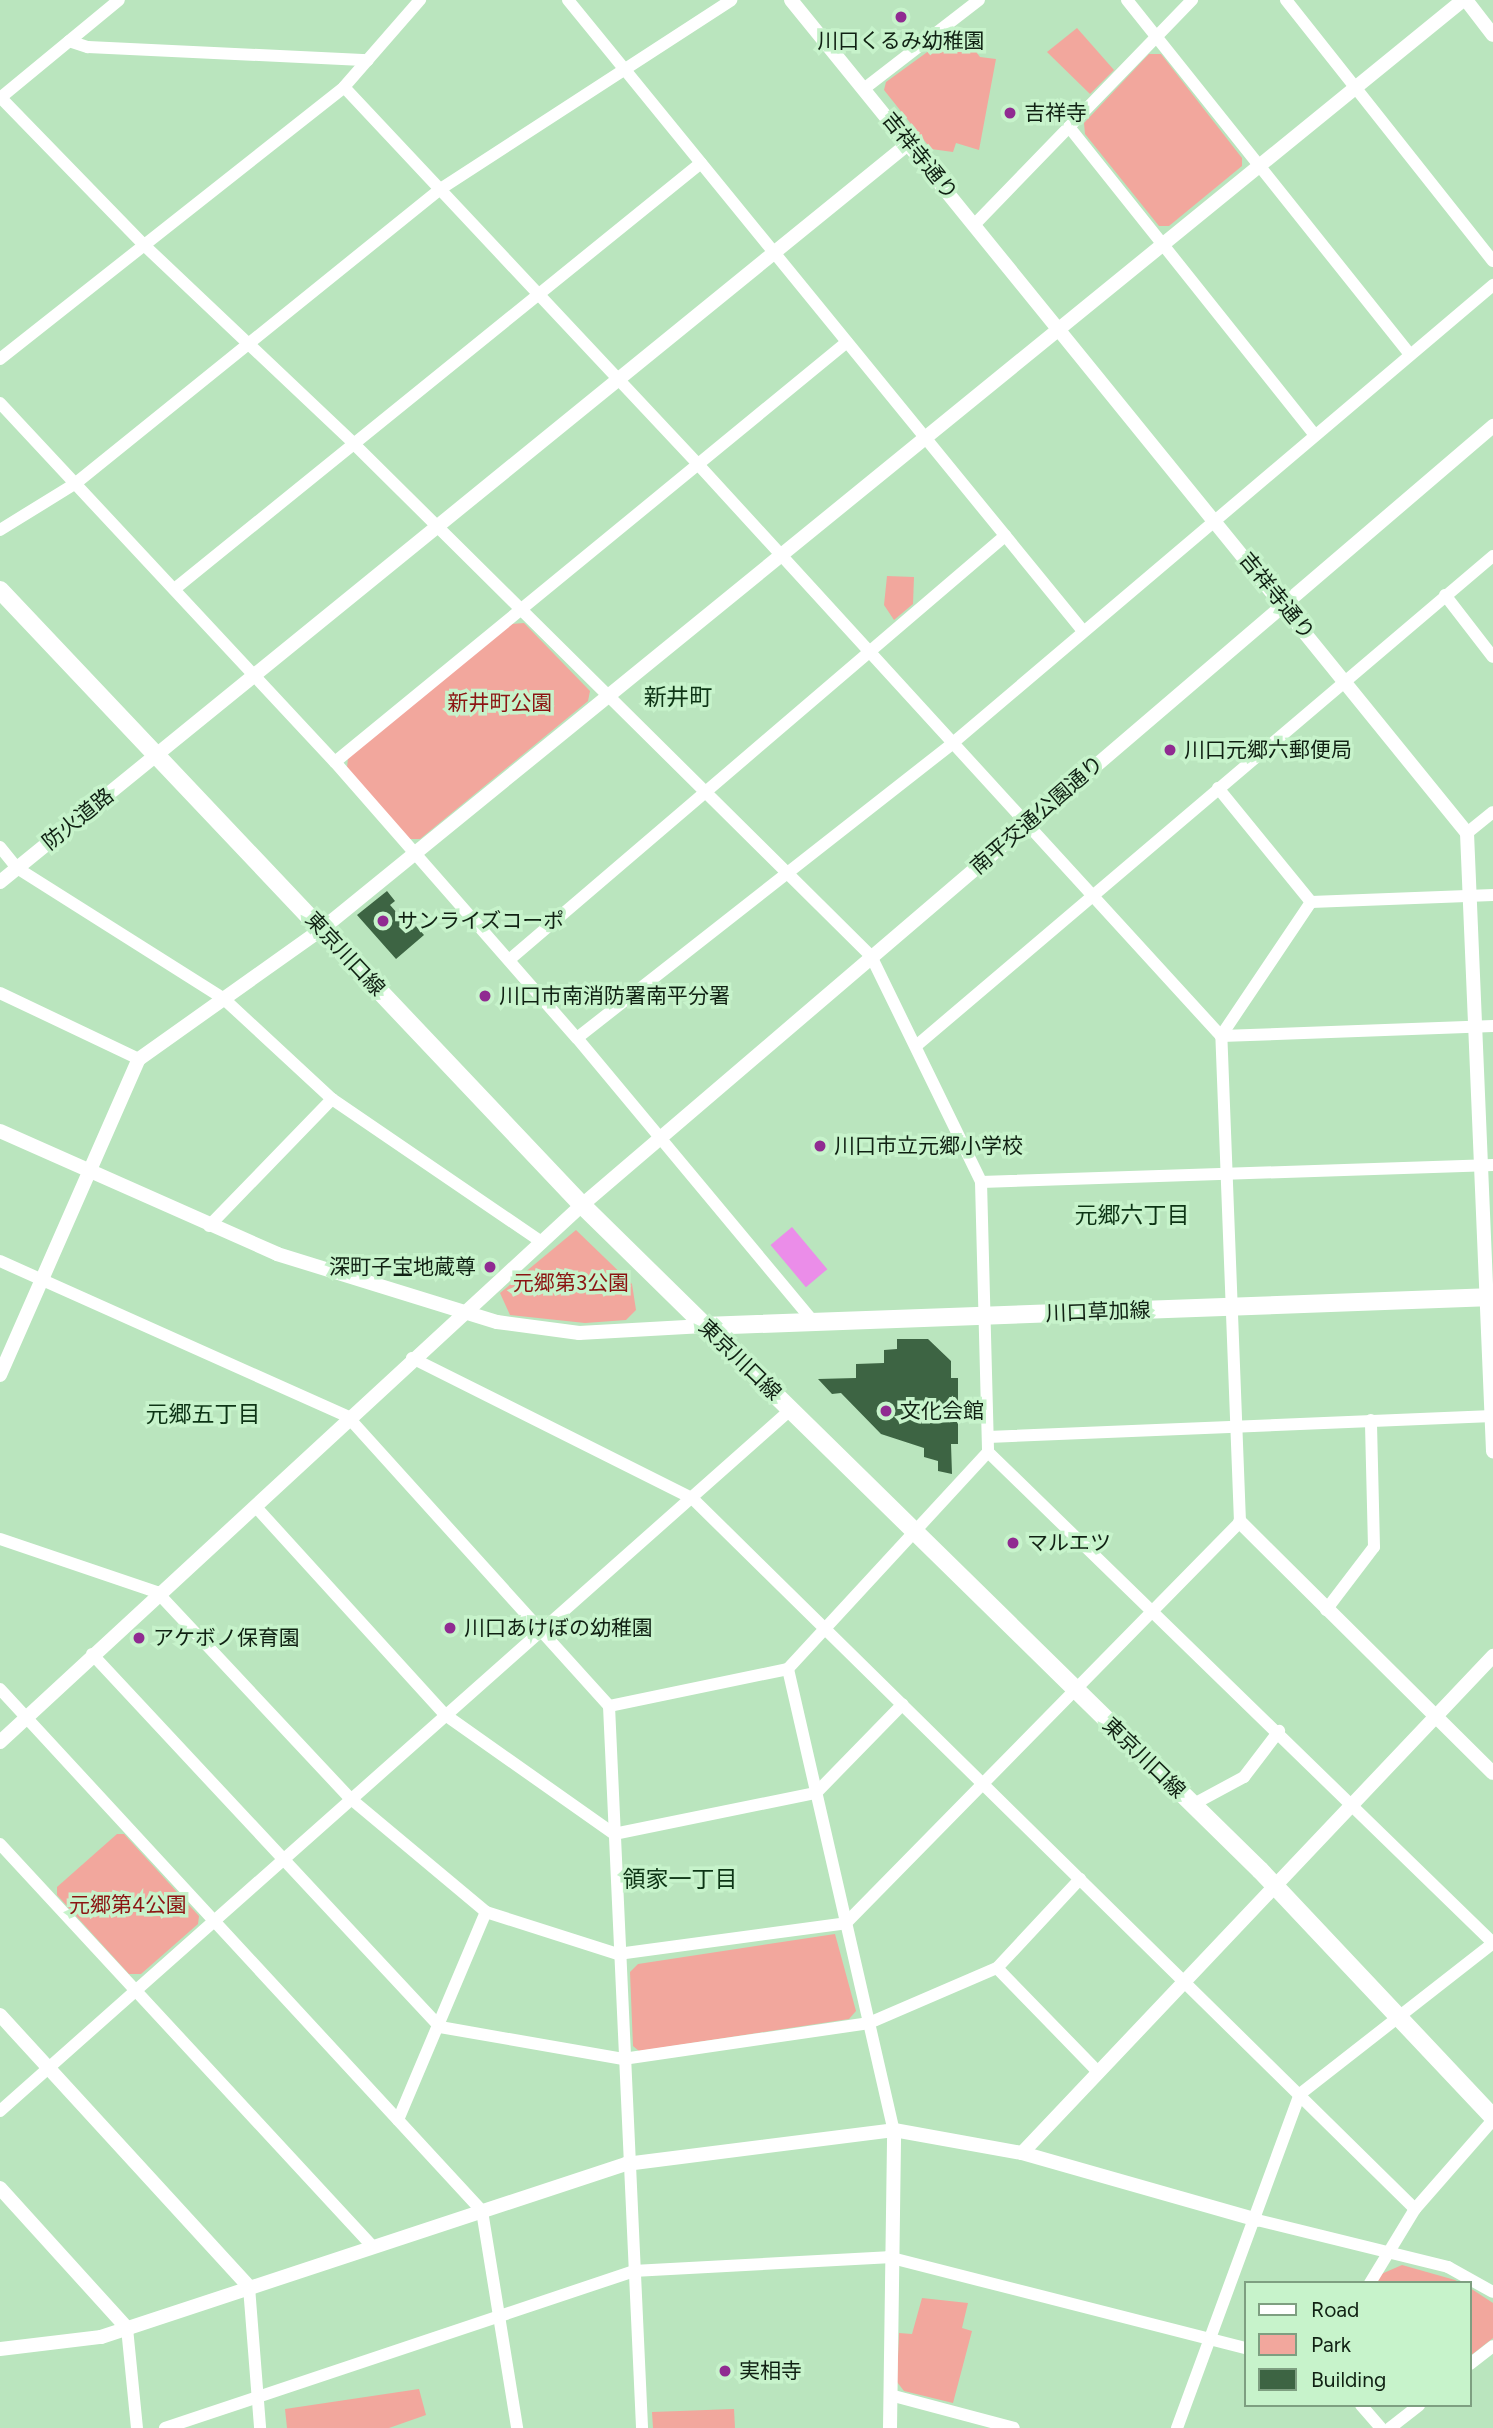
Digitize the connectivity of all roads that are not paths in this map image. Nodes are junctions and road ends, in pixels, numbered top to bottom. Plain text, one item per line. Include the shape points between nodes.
1 (119, 0) edge
2 (420, 0) edge
3 (568, 0) edge
4 (731, 0) edge
5 (791, 0) edge
6 (1127, 0) edge
7 (1192, 0) edge
8 (1286, 0) edge
9 (1464, 0) edge
10 (976, 1) edge
11 (1493, 35) edge
12 (1156, 37) junction
13 (69, 41) junction
14 (368, 60) junction
15 (625, 69) junction
16 (1356, 86) junction
17 (344, 87) junction
18 (865, 88) junction
19 (0, 97) edge
20 (1069, 127) junction
21 (909, 143) junction
22 (701, 163) junction
23 (1258, 166) junction
24 (442, 188) junction
25 (975, 224) junction
26 (144, 245) junction
27 (1161, 245) junction
28 (774, 253) junction
29 (1493, 261) edge
30 (1493, 285) edge
31 (538, 292) junction
32 (1058, 326) junction
33 (847, 342) junction
34 (250, 343) junction
35 (1410, 354) junction
36 (0, 359) edge
37 (619, 381) junction
38 (0, 403) edge
39 (1493, 426) edge
40 (1315, 435) junction
41 (924, 436) junction
42 (352, 442) junction
43 (696, 462) junction
44 (76, 483) junction
45 (1213, 519) junction
46 (435, 529) junction
47 (0, 530) edge
48 (1005, 536) junction
49 (1493, 556) edge
50 (778, 557) junction
51 (177, 587) junction
52 (0, 590) edge
53 (1445, 595) junction
54 (1284, 604) junction
55 (519, 609) junction
56 (1083, 631) junction
57 (866, 653) junction
58 (1493, 656) edge
59 (257, 674) junction
60 (1346, 680) junction
61 (607, 699) junction
62 (954, 742) junction
63 (156, 756) junction
64 (335, 762) junction
65 (1218, 788) junction
66 (707, 792) junction
67 (1493, 813) edge
68 (1025, 824) junction
69 (1467, 833) junction
70 (0, 847) edge
71 (413, 852) junction
72 (17, 868) junction
73 (787, 872) junction
74 (0, 882) edge
75 (1092, 895) junction
76 (1493, 895) edge
77 (1473, 896) junction
78 (1311, 902) junction
79 (322, 929) junction
80 (871, 956) junction
81 (509, 960) junction
82 (0, 993) edge
83 (224, 999) junction
84 (1477, 1026) junction
85 (1493, 1026) edge
86 (1220, 1037) junction
87 (577, 1038) junction
88 (916, 1046) junction
89 (139, 1059) junction
90 (332, 1099) junction
91 (0, 1131) edge
92 (660, 1136) junction
93 (1487, 1165) edge
94 (89, 1172) junction
95 (1226, 1177) junction
96 (981, 1182) junction
97 (582, 1205) junction
98 (209, 1226) junction
99 (542, 1242) junction
100 (0, 1261) edge
101 (42, 1279) junction
102 (1490, 1297) edge
103 (1231, 1307) junction
104 (464, 1312) junction
105 (986, 1316) junction
106 (814, 1322) junction
107 (704, 1326) junction
108 (412, 1358) junction
109 (0, 1375) edge
110 (790, 1410) junction
111 (1492, 1416) edge
112 (348, 1417) junction
113 (1371, 1420) junction
114 (1235, 1426) junction
115 (988, 1437) junction
116 (1493, 1451) edge
117 (988, 1452) junction
118 (692, 1498) junction
119 (255, 1506) junction
120 (1240, 1522) junction
121 (916, 1534) junction
122 (0, 1539) edge
123 (158, 1592) junction
124 (1153, 1608) junction
125 (1326, 1610) junction
126 (827, 1628) junction
127 (543, 1632) junction
128 (92, 1654) junction
129 (1493, 1656) edge
130 (788, 1669) junction
131 (0, 1689) edge
132 (1073, 1689) junction
133 (903, 1704) junction
134 (609, 1706) junction
135 (444, 1714) junction
136 (27, 1718) junction
137 (1434, 1718) junction
138 (1279, 1731) junction
139 (0, 1742) edge
140 (1493, 1773) edge
141 (982, 1781) junction
142 (816, 1793) junction
143 (351, 1799) junction
144 (1354, 1803) junction
145 (1192, 1805) junction
146 (614, 1834) junction
147 (0, 1844) edge
148 (284, 1858) junction
149 (1080, 1879) junction
150 (1275, 1885) junction
151 (486, 1912) junction
152 (214, 1919) junction
153 (846, 1923) junction
154 (1493, 1943) edge
155 (618, 1954) junction
156 (997, 1968) junction
157 (1185, 1979) junction
158 (135, 1990) junction
159 (0, 2015) edge
160 (1399, 2017) junction
161 (869, 2023) junction
162 (440, 2027) junction
163 (623, 2059) junction
164 (48, 2068) junction
165 (1098, 2071) junction
166 (1300, 2094) junction
167 (0, 2111) edge
168 (1493, 2118) edge
169 (398, 2120) junction
170 (894, 2130) junction
171 (1022, 2153) junction
172 (626, 2164) junction
173 (0, 2188) edge
174 (1415, 2209) junction
175 (482, 2211) junction
176 (1257, 2220) junction
177 (373, 2247) junction
178 (1386, 2250) junction
179 (888, 2257) junction
180 (633, 2271) junction
181 (1371, 2281) edge
182 (249, 2287) junction
183 (1493, 2292) edge
184 (499, 2317) junction
185 (127, 2328) junction
186 (1209, 2338) junction
187 (1493, 2346) edge
188 (1244, 2347) edge
189 (0, 2349) edge
190 (1472, 2362) edge
191 (890, 2395) junction
192 (257, 2397) junction
193 (1364, 2407) edge
194 (1416, 2407) edge
195 (137, 2428) edge
196 (165, 2428) edge
197 (260, 2428) edge
198 (517, 2428) edge
199 (642, 2428) edge
200 (890, 2428) edge
201 (1014, 2428) edge
202 (1177, 2428) edge
203 (1381, 2428) edge
204 (1390, 2428) edge

1 - 13 street
2 - 14 street
3 - 15 street
4 - 15 street
5 - 18 street, 吉祥寺通り
6 - 12 street
7 - 12 street
8 - 16 street
9 - 11 street
9 - 16 street
10 - 18 street
12 - 20 street
12 - 23 street
13 - 14 street via 88,47
13 - 19 street
14 - 17 street
15 - 22 street
15 - 24 street
16 - 23 street
16 - 29 street
17 - 24 street
17 - 26 street
18 - 21 street, 吉祥寺通り
19 - 26 street
20 - 25 street
20 - 27 street
21 - 25 street, 吉祥寺通り
21 - 28 street, 防火道路
22 - 28 street
22 - 31 street
23 - 27 street
23 - 35 street
24 - 31 street
24 - 34 street
25 - 32 street, 吉祥寺通り
26 - 34 street
26 - 36 street
27 - 32 street
27 - 40 street
28 - 33 street
28 - 37 street, 防火道路
30 - 35 street
31 - 37 street
31 - 42 street
32 - 41 street
32 - 45 street, 吉祥寺通り
33 - 41 street
33 - 43 street
34 - 42 street
34 - 44 street
35 - 40 street
37 - 43 street
37 - 46 street, 防火道路
38 - 44 street
39 - 54 street, 南平交通公園通り
40 - 45 street
41 - 48 street
41 - 50 street
42 - 46 street
42 - 51 street
43 - 50 street
43 - 55 street
44 - 47 street
44 - 51 street
45 - 54 street, 吉祥寺通り
45 - 56 street
46 - 55 street
46 - 59 street, 防火道路
48 - 56 street
48 - 57 street
49 - 53 street
50 - 57 street
50 - 61 street
51 - 59 street
52 - 63 main road, 東京川口線
53 - 58 street
53 - 60 street
54 - 60 street, 吉祥寺通り
54 - 68 street, 南平交通公園通り
55 - 61 street
55 - 64 street
56 - 62 street
57 - 62 street
57 - 66 street
59 - 63 street, 防火道路
59 - 64 street
60 - 65 street
60 - 69 street, 吉祥寺通り
61 - 66 street
61 - 71 street
62 - 68 street
62 - 73 street
63 - 72 street, 防火道路
63 - 79 main road, 東京川口線
64 - 71 street
65 - 75 street
65 - 78 street
66 - 73 street
66 - 81 street
67 - 69 street
68 - 75 street
68 - 80 street, 南平交通公園通り
69 - 77 street
70 - 72 street
71 - 79 street
71 - 81 street
72 - 74 street, 防火道路
72 - 83 street
73 - 80 street
73 - 87 street
75 - 86 street
75 - 88 street
76 - 77 street
77 - 78 street
77 - 84 street
78 - 86 street
79 - 83 street
79 - 97 main road, 東京川口線
80 - 88 street
80 - 92 street, 南平交通公園通り
81 - 87 street
82 - 89 street
83 - 89 street
83 - 90 street
84 - 85 street
84 - 86 street
84 - 93 street
86 - 95 street
87 - 92 street
88 - 96 street
89 - 94 street
90 - 98 street
90 - 99 street
91 - 94 street
92 - 97 street, 南平交通公園通り
92 - 106 street
93 - 95 street
93 - 102 street
94 - 98 street
94 - 101 street
95 - 96 street
95 - 103 street
96 - 105 street
97 - 99 street, 南平交通公園通り
97 - 107 main road, 東京川口線
98 - 104 street via 289,1258
99 - 104 street, 南平交通公園通り
100 - 101 street
101 - 109 street
101 - 112 street
102 - 103 main road, 川口草加線
102 - 111 street
103 - 105 main road, 川口草加線
103 - 114 street
104 - 107 street via 568,1332
104 - 108 street, 南平交通公園通り
105 - 106 main road, 川口草加線
105 - 115 street
106 - 107 main road, 川口草加線
107 - 110 main road, 東京川口線
108 - 112 street, 南平交通公園通り
108 - 118 street
110 - 118 street
110 - 121 main road, 東京川口線
111 - 113 street
111 - 116 street
112 - 119 street, 南平交通公園通り
112 - 127 street
113 - 114 street
113 - 125 street via 1374,1547
114 - 115 street
114 - 120 street
115 - 117 street
117 - 121 street
117 - 124 street
118 - 126 street
118 - 127 street
119 - 123 street, 南平交通公園通り
119 - 135 street
120 - 124 street
120 - 125 street
121 - 126 street
121 - 132 main road, 東京川口線
122 - 123 street
123 - 128 street, 南平交通公園通り
123 - 143 street
124 - 132 street
124 - 138 street
125 - 137 street
126 - 130 street
126 - 133 street
127 - 134 street
127 - 135 street
128 - 136 street, 南平交通公園通り
128 - 148 street
129 - 137 street
130 - 134 street
130 - 142 street
131 - 136 street
132 - 141 street
132 - 145 main road, 東京川口線
133 - 141 street
133 - 142 street
134 - 146 street
135 - 143 street
135 - 146 street
136 - 139 street, 南平交通公園通り
136 - 152 street
137 - 140 street
137 - 144 street
138 - 144 street
138 - 145 street via 1244,1777
141 - 149 street
141 - 153 street
142 - 146 street
142 - 153 street
143 - 148 street
143 - 151 street
144 - 150 street
144 - 154 street
145 - 150 main road, 東京川口線
146 - 155 street
147 - 158 street
148 - 152 street
148 - 162 street
149 - 156 street
149 - 157 street
150 - 157 street
150 - 160 main road, 東京川口線
151 - 155 street
151 - 162 street
152 - 158 street
152 - 169 street
153 - 155 street
153 - 161 street
154 - 160 street
155 - 163 street
156 - 161 street
156 - 165 street
157 - 165 street
157 - 166 street
158 - 164 street
158 - 177 street
159 - 164 street
160 - 166 street
160 - 168 main road, 東京川口線
161 - 163 street
161 - 170 street
162 - 163 street
162 - 169 street
163 - 172 street
164 - 167 street
164 - 182 street
165 - 171 street
166 - 174 street
166 - 176 street
168 - 174 street
169 - 175 street
170 - 171 street
170 - 172 street
170 - 179 street
171 - 176 street
172 - 175 street
172 - 180 street
173 - 185 street
174 - 178 street
175 - 177 street
175 - 184 street
176 - 178 street
176 - 186 street
177 - 182 street
178 - 181 street
178 - 183 street via 1448,2267
179 - 180 street
179 - 186 street
179 - 191 street
180 - 184 street
180 - 199 street
182 - 185 street
182 - 192 street
184 - 192 street
184 - 198 street
185 - 189 street via 84,2341
185 - 195 street
186 - 188 street
186 - 202 street
187 - 190 street
191 - 200 street
191 - 201 street
192 - 196 street
192 - 197 street
193 - 203 street
194 - 204 street

